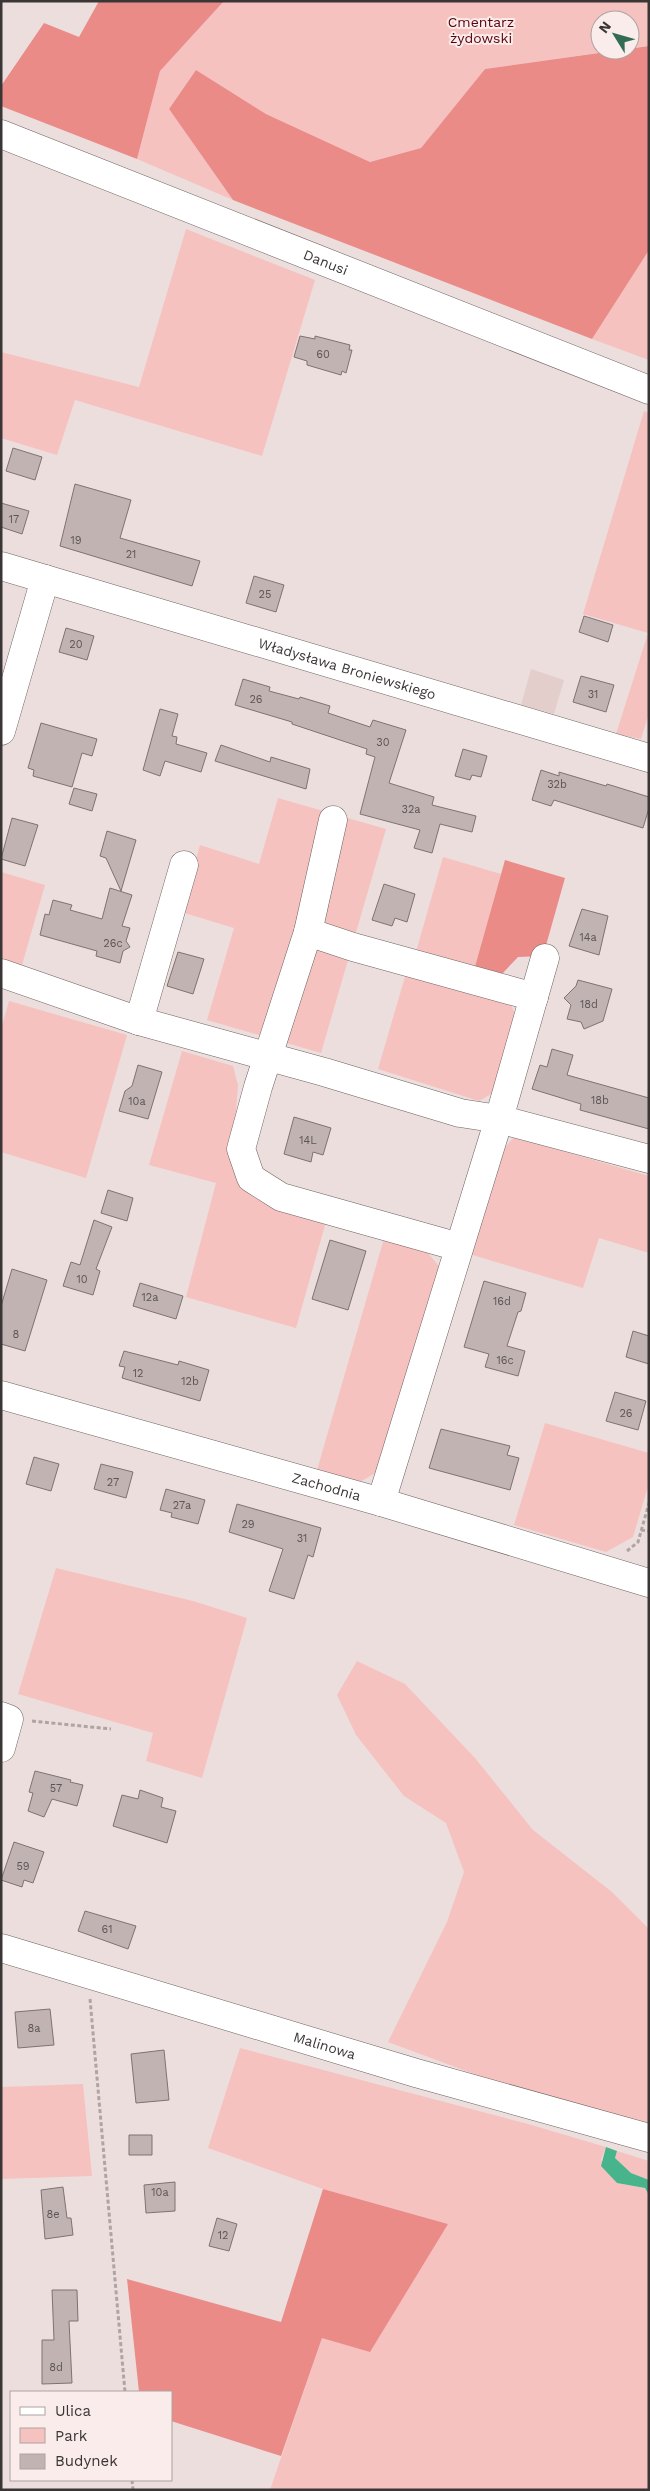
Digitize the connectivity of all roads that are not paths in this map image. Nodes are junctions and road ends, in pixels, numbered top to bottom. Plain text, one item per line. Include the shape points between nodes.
1 (1, 134) edge
2 (649, 390) edge
3 (1, 566) edge
4 (45, 579) junction
5 (1, 731) edge
6 (649, 758) edge
7 (333, 820) dead end
8 (184, 865) dead end
9 (308, 932) junction
10 (545, 958) dead end
11 (1, 973) edge
12 (534, 997) junction
13 (139, 1021) junction
14 (268, 1056) junction
15 (499, 1119) junction
16 (649, 1160) edge
17 (459, 1247) junction
18 (1, 1395) edge
19 (381, 1502) junction
20 (648, 1579) edge
21 (5, 1717) edge
22 (1, 1748) edge
23 (1, 1948) edge
24 (649, 2138) edge

1 - 2 street, Danusi
3 - 4 street, Władysława Broniewskiego
4 - 5 street
4 - 6 street, Władysława Broniewskiego
7 - 9 street
8 - 13 street
9 - 12 street
9 - 14 street
10 - 12 street
11 - 13 street
12 - 15 street
13 - 14 street
14 - 15 street via 460,1113
14 - 17 street via 241,1149 251,1178 281,1198
15 - 16 street
15 - 17 street
17 - 19 street
18 - 19 street, Zachodnia
19 - 20 street, Zachodnia
21 - 22 street
23 - 24 street, Malinowa via 416,2073

